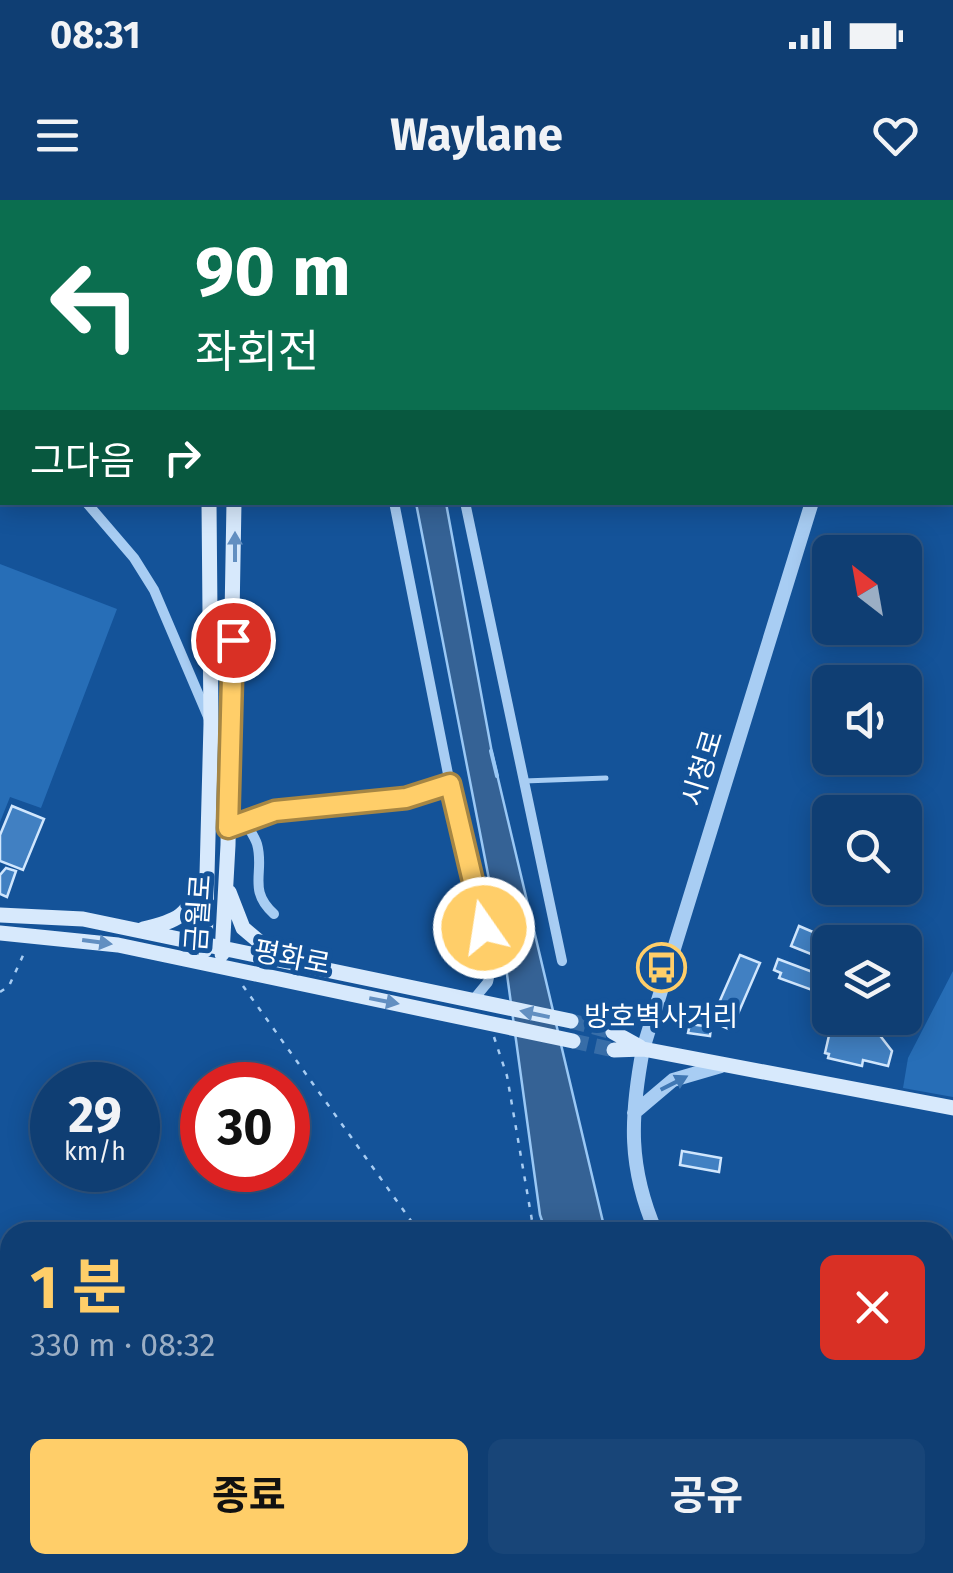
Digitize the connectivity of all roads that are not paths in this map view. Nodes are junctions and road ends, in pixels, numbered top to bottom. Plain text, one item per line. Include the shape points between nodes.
1 (89, 505) edge
2 (209, 505) edge
3 (234, 505) edge
4 (395, 505) edge
5 (467, 505) edge
6 (811, 505) edge
7 (211, 724) junction
8 (606, 778) dead end
9 (524, 781) junction
10 (450, 784) junction
11 (246, 822) junction
12 (228, 828) junction
13 (205, 873) junction
14 (226, 880) junction
15 (274, 914) dead end
16 (0, 915) edge
17 (136, 930) junction
18 (0, 932) edge
19 (214, 946) junction
20 (284, 961) junction
21 (562, 961) dead end
22 (202, 964) junction
23 (220, 968) junction
24 (474, 1000) junction
25 (570, 1021) tunnel mouth
26 (613, 1032) tunnel mouth
27 (573, 1042) tunnel mouth
28 (643, 1049) junction
29 (614, 1050) tunnel mouth
30 (721, 1066) junction
31 (953, 1108) edge
32 (634, 1113) junction
33 (652, 1222) edge

1 - 7 street via 154,590
2 - 7 main road, 금월로
12 -> 3 main road, 금월로
4 - 10 street
5 - 9 street
6 - 28 street, 시청로
7 - 13 main road, 금월로
8 - 9 lane
9 - 21 street
10 - 11 street via 406,798 275,811
10 - 24 street via 492,964
11 - 12 street
11 - 15 street via 258,845 263,904
12 - 14 main road, 금월로
13 - 17 main road via 182,916
13 - 19 main road, 금월로
14 - 19 main road, 금월로
14 - 20 main road via 243,928
16 - 17 main road, 평화로 via 82,918
17 - 19 main road, 평화로
18 -> 22 main road, 평화로 via 118,945
19 - 20 main road, 평화로
19 - 22 main road, 금월로
19 - 23 main road, 금월로
20 - 24 main road, 평화로
22 - 23 main road, 평화로
23 -> 27 main road, 평화로
25 -> 24 main road, 평화로
26 - 28 main road
28 - 29 main road
28 - 30 main road
28 - 32 street, 시청로
30 - 31 main road
32 -> 30 street via 673,1080
32 - 33 street, 시청로 via 637,1178

